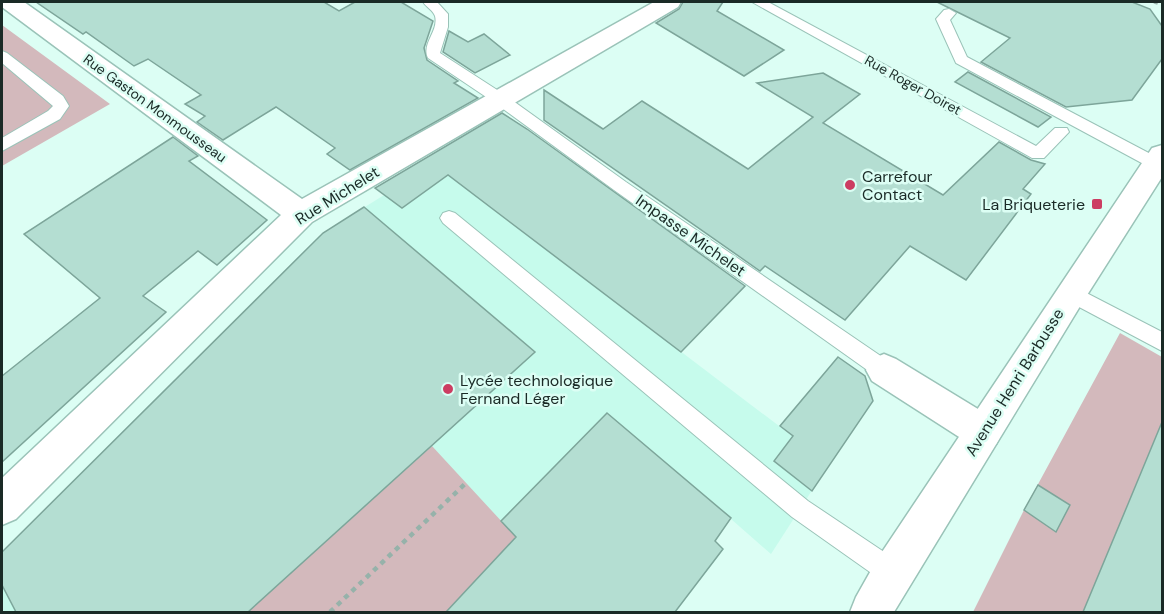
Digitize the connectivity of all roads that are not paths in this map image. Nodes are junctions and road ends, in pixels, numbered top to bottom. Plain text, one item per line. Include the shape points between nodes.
1 (10, 2) edge
2 (429, 2) edge
3 (670, 2) edge
4 (759, 2) edge
5 (949, 13) dead end
6 (2, 56) edge
7 (500, 99) junction
8 (1061, 132) dead end
9 (2, 145) edge
10 (1160, 160) edge
11 (301, 214) junction
12 (449, 218) dead end
13 (1071, 293) junction
14 (1162, 342) edge
15 (884, 370) joint
16 (983, 432) junction
17 (2, 505) edge
18 (893, 573) junction
19 (871, 612) edge

1 - 11 street, Rue Gaston Monmousseau
2 - 7 lane, Impasse Michelet via 436,6 442,28 432,45 433,55
3 - 7 street, Rue Michelet
4 - 8 lane, Rue Roger Doiret via 1038,154
5 - 10 lane via 943,19 961,60
6 - 9 lane via 61,106 54,115
7 - 11 street, Rue Michelet
7 - 15 lane, Impasse Michelet
10 - 13 street, Avenue Henri Barbusse
11 - 17 street, Rue Michelet
12 - 18 lane via 800,509
13 - 14 lane
13 - 16 street, Avenue Henri Barbusse
15 - 16 street
16 - 18 street, Avenue Henri Barbusse
18 - 19 street, Avenue Henri Barbusse

